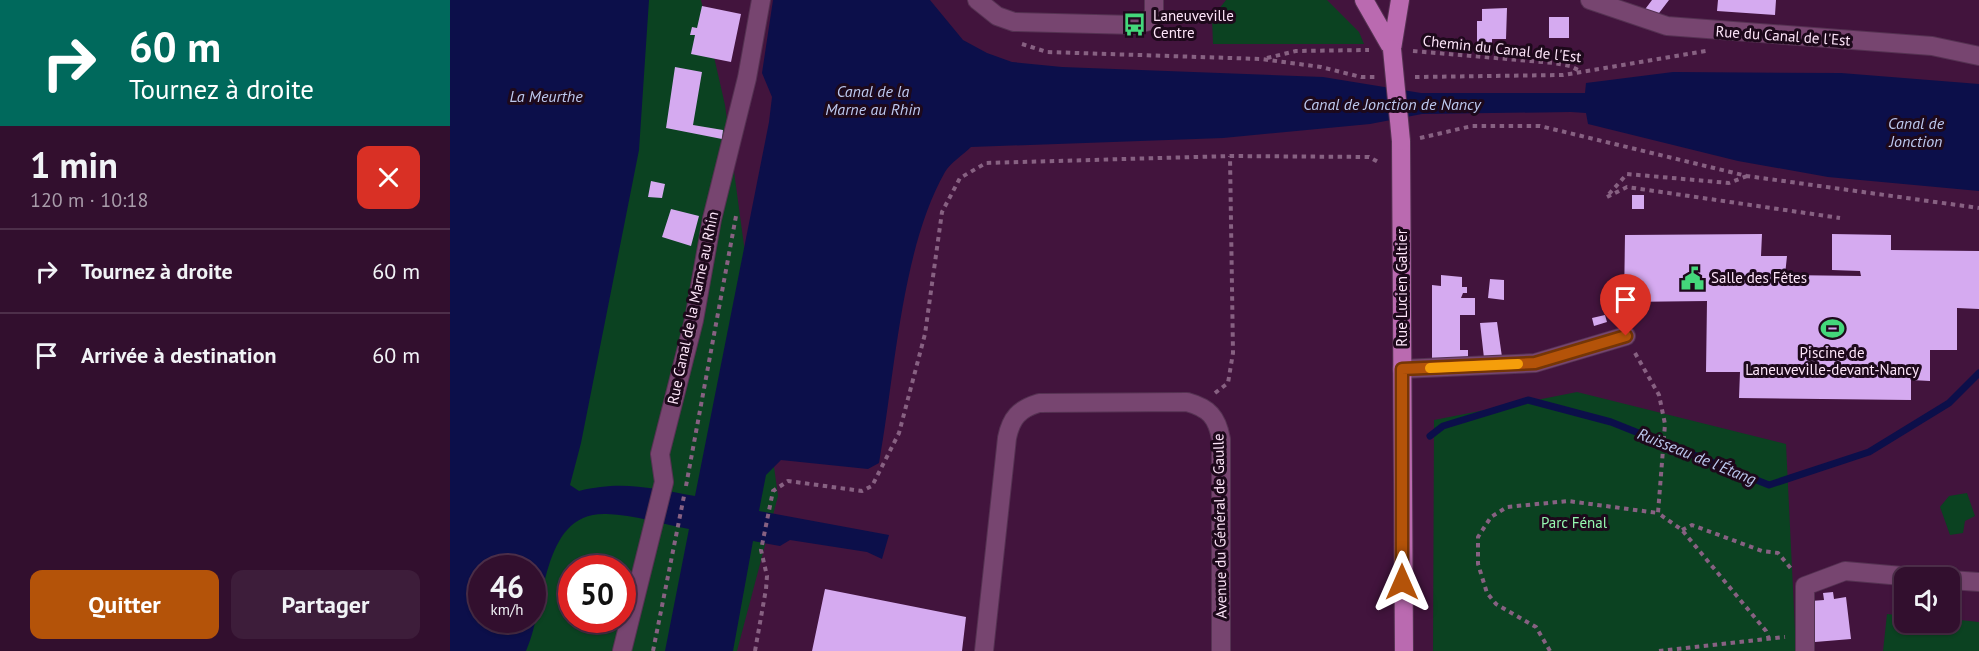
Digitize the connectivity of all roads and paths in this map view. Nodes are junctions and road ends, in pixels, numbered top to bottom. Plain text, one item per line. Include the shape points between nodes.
1 (761, 0) edge
2 (977, 0) edge
3 (1154, 0) edge
4 (1364, 0) edge
5 (1400, 0) edge
6 (1590, 0) edge
7 (1014, 42) dead end
8 (1392, 49) junction
9 (1711, 50) dead end
10 (1979, 56) edge
11 (1262, 59) junction
12 (1581, 71) junction
13 (1383, 77) dead end
14 (1405, 77) dead end
15 (1401, 141) junction
16 (1230, 156) junction
17 (1401, 175) junction
18 (1747, 176) junction
19 (1979, 208) edge
20 (738, 210) dead end
21 (1840, 218) dead end
22 (1626, 336) joint
23 (1402, 369) junction
24 (1201, 405) junction
25 (1658, 513) junction
26 (1682, 530) junction
27 (1894, 575) edge
28 (1960, 581) edge
29 (1979, 582) edge
30 (1805, 586) junction
31 (1768, 639) junction
32 (1804, 643) edge
33 (622, 651) edge
34 (653, 651) edge
35 (755, 651) edge
36 (984, 651) edge
37 (1221, 651) edge
38 (1404, 651) edge
39 (1550, 651) edge
40 (1659, 651) edge

1 - 33 street, Rue Canal de la Marne au Rhin via 747,78 712,219 694,320 660,454 664,482
2 - 3 street via 997,16 1014,22 1135,25 1149,21 1154,13
4 - 8 main road
5 - 8 main road
6 - 10 street, Rue du Canal de l'Est via 1667,26 1932,46
7 - 11 path via 1047,52
8 - 11 path, Chemin du Canal de l'Est via 1296,51
8 - 12 path, Chemin du Canal de l'Est via 1554,63
8 - 15 main road, Rue Lucien Galtier, bridge
9 - 12 path, Chemin du Canal de l'Est
11 - 13 path via 1361,77
12 - 14 path via 1541,77
15 - 17 main road, Rue Lucien Galtier
15 - 18 path via 1472,126 1540,126
16 - 17 path via 1369,157
16 - 24 path via 1233,353 1228,383
16 - 35 path via 987,163 960,178 942,212 925,334 899,433 872,486 862,491 788,481 773,491 760,550 767,576
17 - 23 main road, Rue Lucien Galtier
18 - 19 path
18 - 21 path via 1729,183 1627,174 1607,197 1627,187
20 - 34 path
22 - 23 street via 1535,363
22 - 25 path via 1659,395 1665,424
23 - 38 main road, Rue Lucien Galtier
24 - 36 street via 1040,403 1018,413 1006,438
24 - 37 street, Avenue du Général de Gaulle via 1211,412 1221,439
25 - 26 path
25 - 39 path via 1568,501 1507,507 1491,518 1478,537 1486,593 1496,604 1536,627
26 - 30 path via 1692,525 1762,551 1779,553
26 - 31 path via 1766,631
27 - 30 street via 1845,571
28 - 29 street
30 - 32 street
31 - 32 path
31 - 40 path

